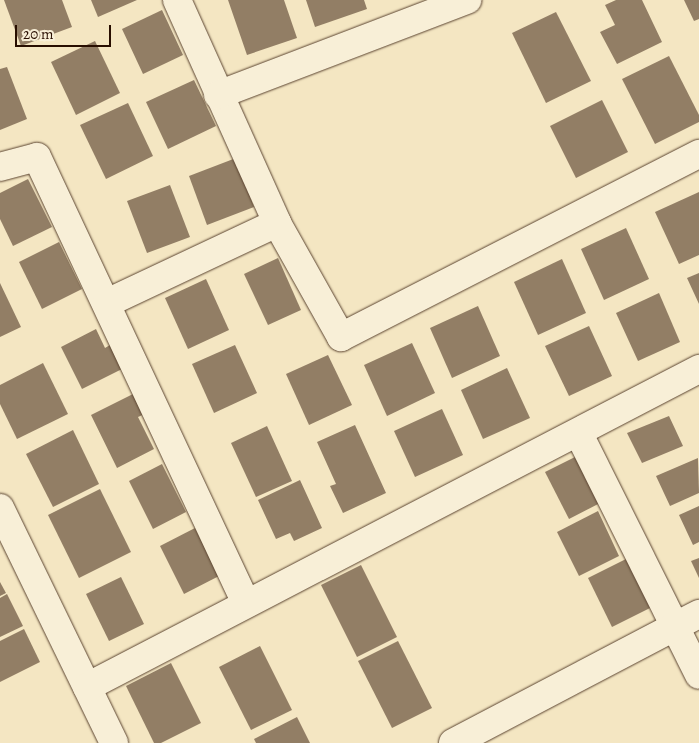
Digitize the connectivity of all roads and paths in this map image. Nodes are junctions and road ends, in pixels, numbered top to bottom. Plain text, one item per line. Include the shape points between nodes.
1 (177, 0) edge
2 (467, 0) edge
3 (218, 95) junction
4 (699, 154) edge
5 (0, 167) edge
6 (277, 223) junction
7 (107, 303) junction
8 (699, 369) edge
9 (579, 434) junction
10 (0, 508) edge
11 (246, 604) junction
12 (699, 614) edge
13 (673, 627) junction
14 (699, 675) edge
15 (87, 688) junction
16 (114, 743) edge
17 (453, 743) edge

1 - 3 street
2 - 3 street
3 - 6 street
4 - 6 street via 341,337
5 - 7 street via 37,157
6 - 7 street
7 - 11 street
8 - 9 street
9 - 11 street
9 - 13 street
10 - 15 street
11 - 15 street
12 - 13 street
13 - 14 street
13 - 17 street
15 - 16 street

